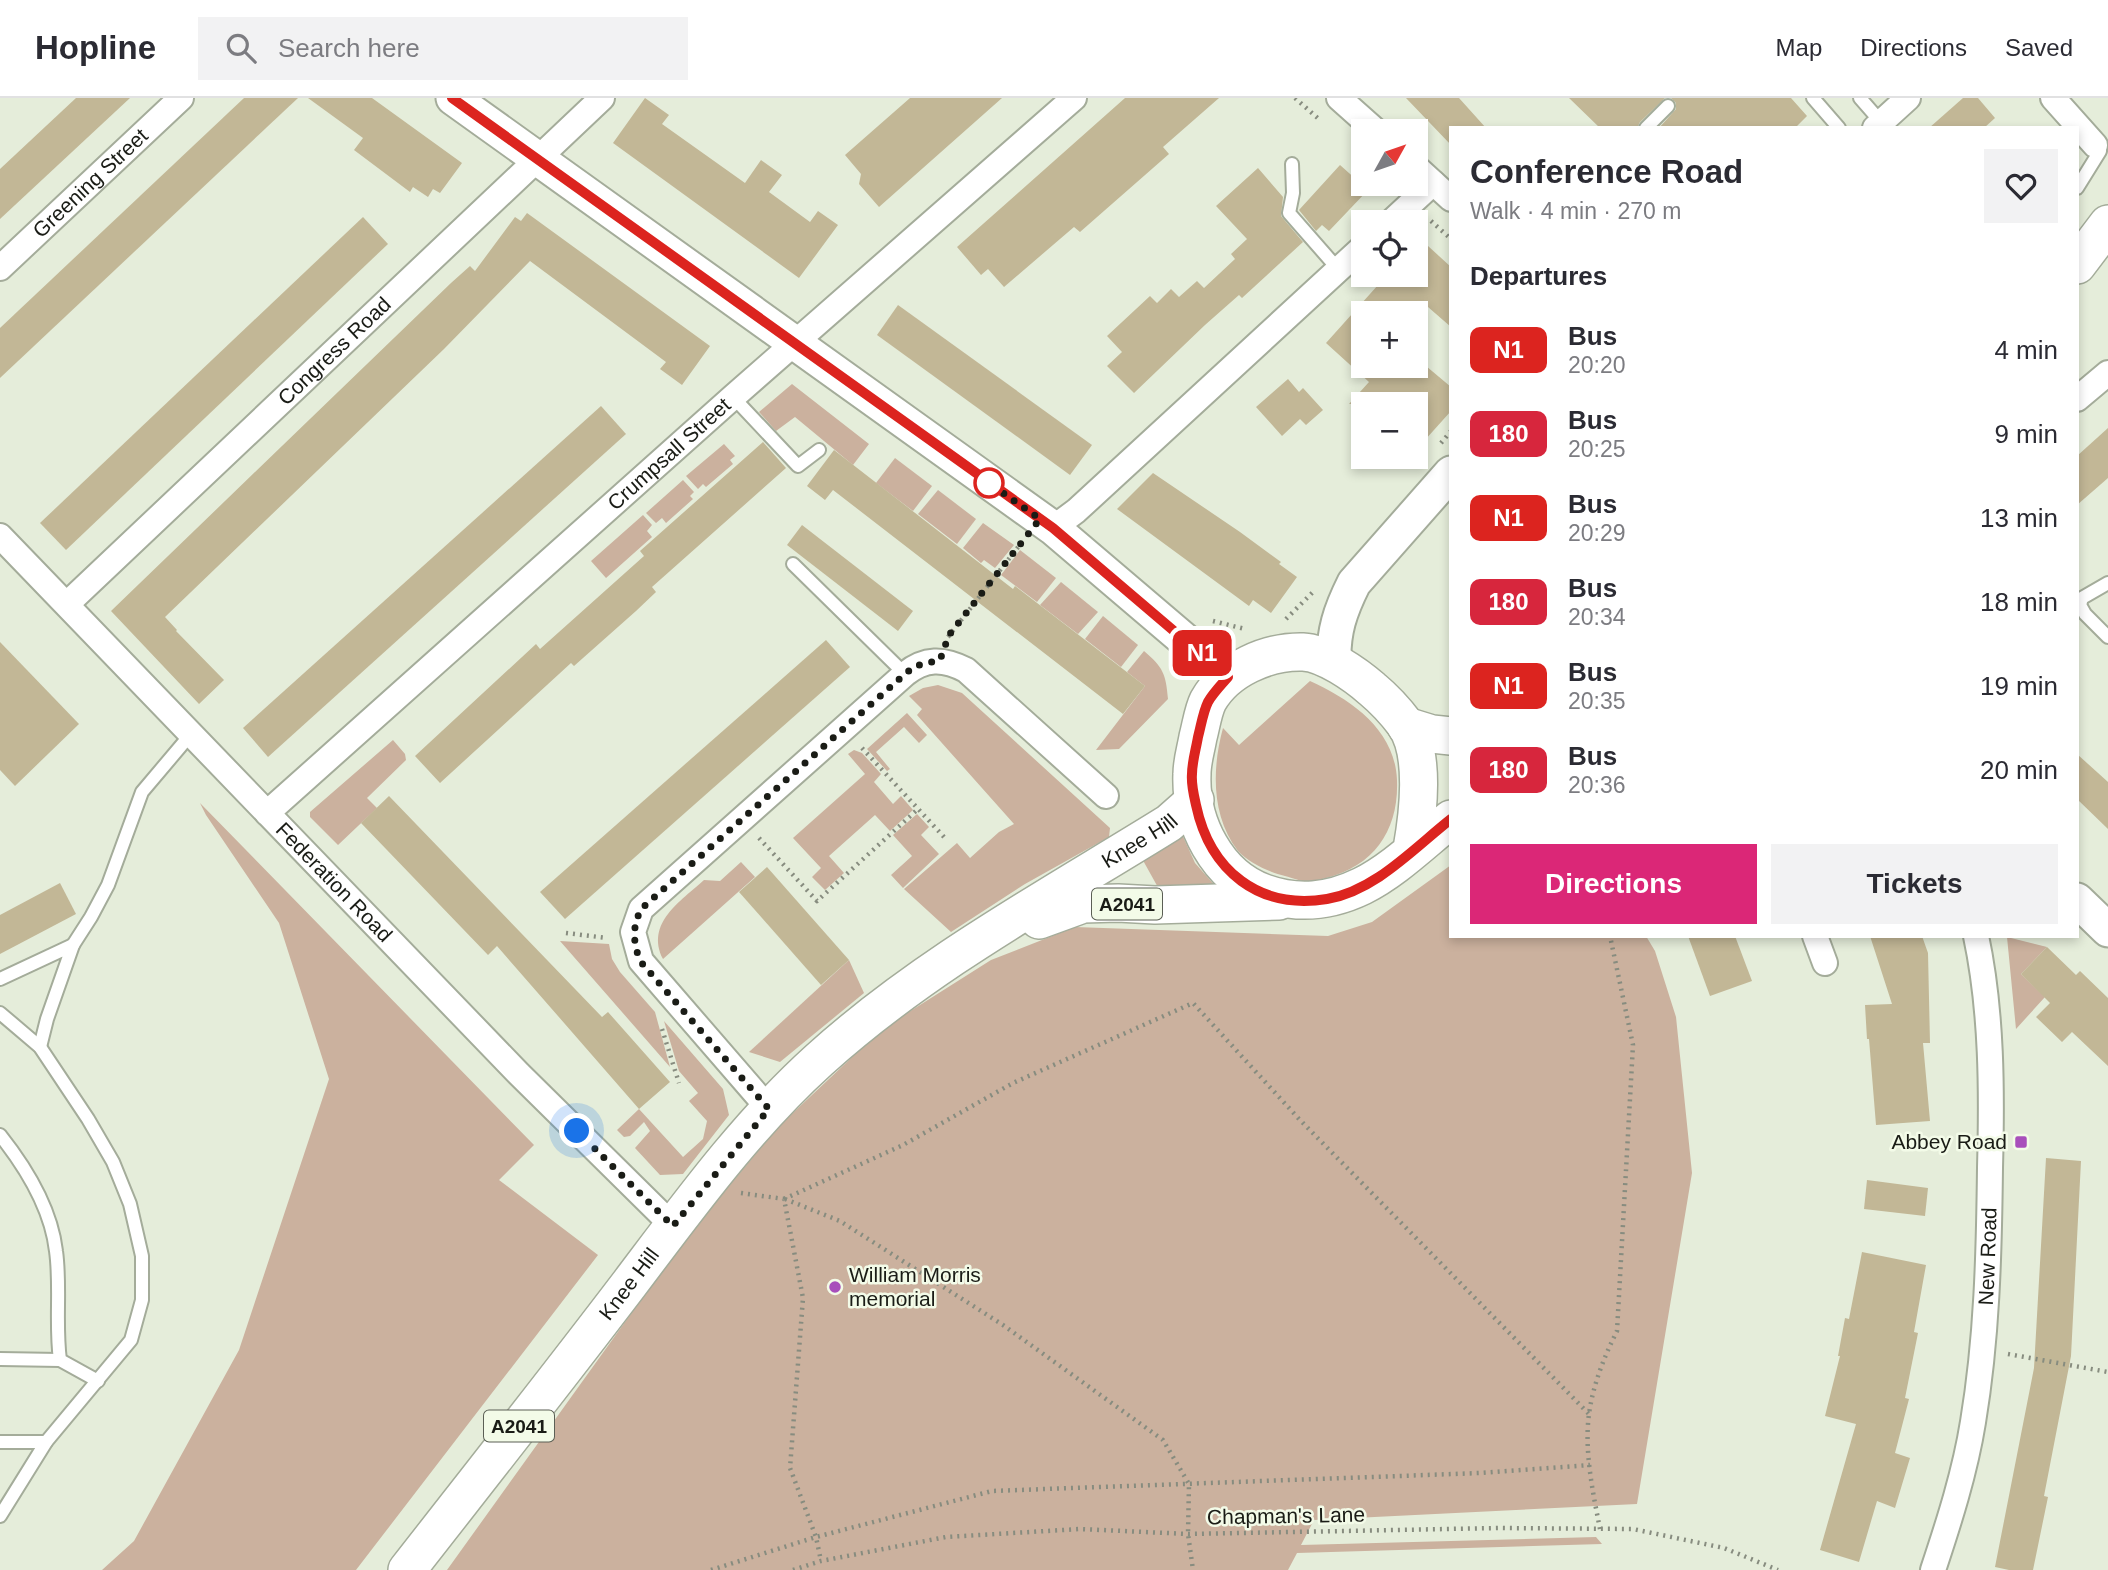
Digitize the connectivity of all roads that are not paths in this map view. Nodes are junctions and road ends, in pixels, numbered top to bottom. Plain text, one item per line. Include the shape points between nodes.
1 (181, 98) edge
2 (453, 98) edge
3 (602, 98) edge
4 (1074, 98) edge
5 (1339, 98) edge
6 (1812, 98) edge
7 (1860, 98) edge
8 (1908, 98) edge
9 (2053, 98) edge
10 (1668, 106) dead end
11 (1363, 119) edge
12 (1878, 125) edge
13 (1648, 126) edge
14 (1837, 126) edge
15 (2078, 126) edge
16 (2079, 127) edge
17 (2098, 148) joint
18 (537, 160) junction
19 (1292, 164) dead end
20 (1433, 183) edge
21 (2079, 184) edge
22 (1404, 210) edge
23 (2108, 224) edge
24 (1351, 258) edge
25 (2079, 262) edge
26 (0, 268) edge
27 (1338, 270) junction
28 (796, 343) junction
29 (2108, 373) edge
30 (733, 397) junction
31 (2079, 397) edge
32 (819, 450) dead end
33 (1442, 462) edge
34 (1046, 524) junction
35 (0, 536) edge
36 (793, 564) dead end
37 (2108, 583) edge
38 (68, 604) junction
39 (2108, 637) edge
40 (1334, 663) junction
41 (905, 674) junction
42 (1228, 677) junction
43 (1406, 726) junction
44 (191, 734) junction
45 (1449, 736) edge
46 (1106, 796) dead end
47 (1195, 800) junction
48 (267, 813) junction
49 (1449, 821) edge
50 (1412, 849) junction
51 (1287, 901) junction
52 (2079, 902) edge
53 (2108, 930) edge
54 (1816, 938) edge
55 (1976, 938) edge
56 (973, 944) junction
57 (73, 945) junction
58 (1825, 963) dead end
59 (0, 979) edge
60 (0, 1013) edge
61 (40, 1047) junction
62 (769, 1109) junction
63 (0, 1135) edge
64 (673, 1226) junction
65 (0, 1359) edge
66 (60, 1360) junction
67 (98, 1381) junction
68 (0, 1442) edge
69 (46, 1442) junction
70 (0, 1516) edge
71 (407, 1570) edge
72 (1933, 1570) edge

1 - 26 street, Greening Street
2 - 18 main road
3 - 18 street, Congress Road
4 - 28 street, Crumpsall Street
5 - 11 street
6 - 14 lane
7 - 12 lane
8 - 12 street
9 - 15 street
10 - 13 lane
16 - 17 street
17 - 21 lane
18 - 28 main road
18 - 38 street, Congress Road
19 - 27 lane via 1289,213
20 - 22 street
23 - 25 main road
24 - 27 street
27 - 34 street via 1076,512
28 - 30 street, Crumpsall Street
28 - 34 main road
29 - 31 street
30 - 32 lane via 798,466
30 - 48 street, Crumpsall Street
33 - 40 main road via 1354,583 1333,637
34 - 42 main road
35 - 38 street, Federation Road
36 - 41 lane
37 - 39 lane via 2082,597 2080,605
38 - 44 street, Federation Road
40 - 42 main road, Knee Hill / A2041 via 1305,652 1270,656
40 - 43 main road, Knee Hill / A2041 via 1364,681
41 - 46 street via 915,666 940,660 965,670
41 - 62 street via 641,909 633,932 640,961
42 - 47 main road, Knee Hill / A2041 via 1208,702 1201,726 1192,775
43 - 45 main road
43 - 50 main road, Knee Hill / A2041 via 1419,782
44 - 48 street, Federation Road
44 - 57 lane via 142,792 108,885
47 - 51 main road, Knee Hill / A2041 via 1213,853 1235,877
47 - 56 main road, Knee Hill / A2041 via 1169,823
48 - 64 street, Federation Road
49 - 50 main road, A2041
50 - 51 main road, Knee Hill / A2041 via 1361,886 1328,898
51 - 56 main road, Knee Hill / A2041 via 1083,904
52 - 53 main road
54 - 58 street
55 - 72 street, New Road via 1991,1113 1988,1295 1973,1424
56 - 62 main road, Knee Hill / A2041 via 871,1015
57 - 59 lane
57 - 61 lane
60 - 61 lane
61 - 67 lane via 113,1162 130,1204 142,1256 142,1300 131,1340
62 - 64 main road, Knee Hill / A2041
63 - 66 lane via 19,1159 50,1216 57,1253
64 - 71 main road, Knee Hill / A2041
65 - 66 lane
66 - 67 lane
67 - 69 lane
68 - 69 lane
69 - 70 lane

